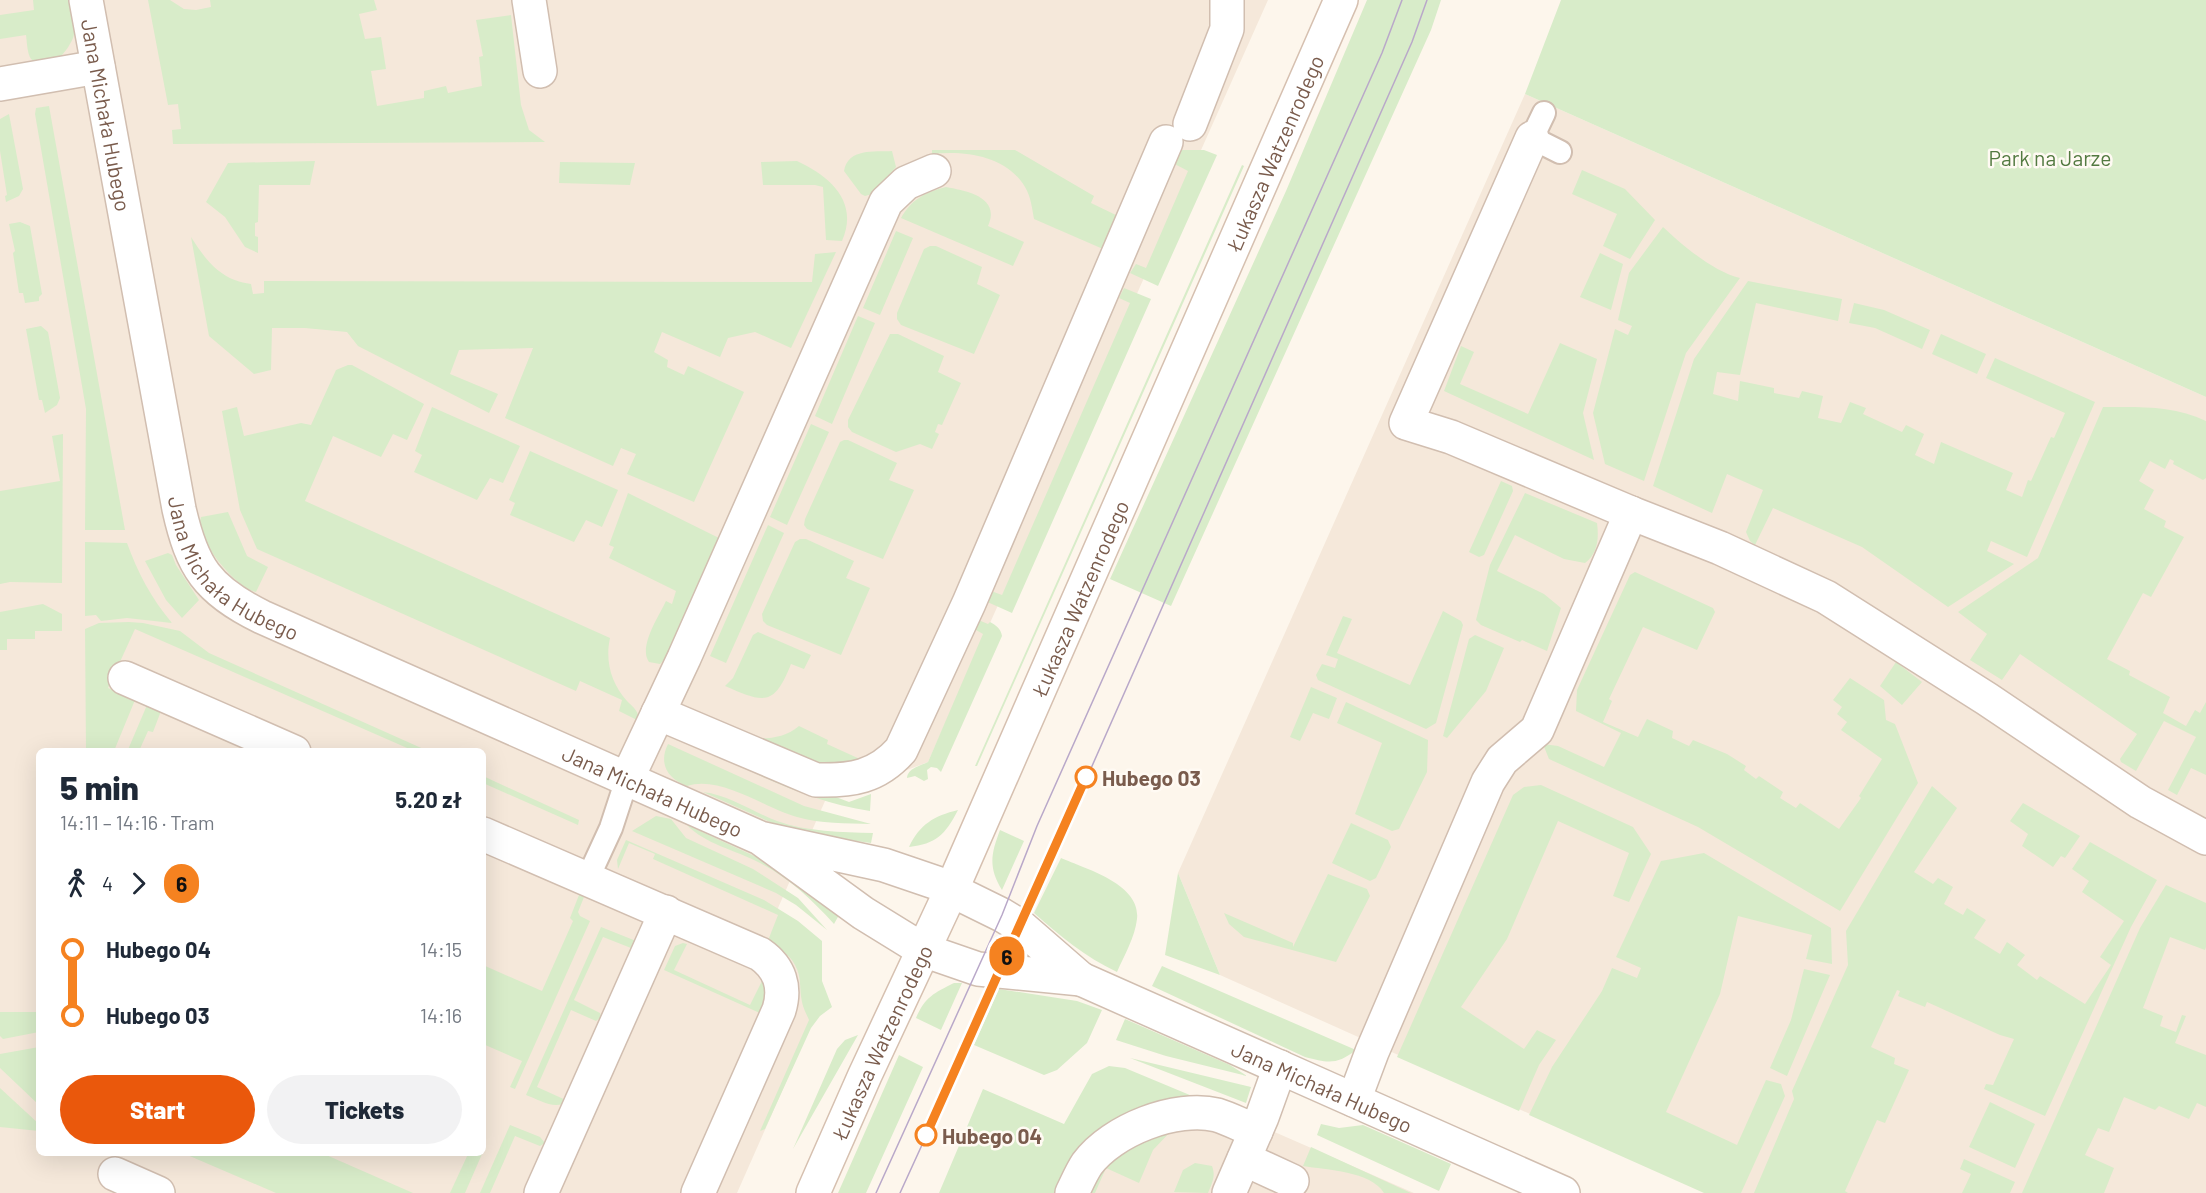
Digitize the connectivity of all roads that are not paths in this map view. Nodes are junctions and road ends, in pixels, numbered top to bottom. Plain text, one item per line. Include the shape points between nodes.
1 (86, 0) edge
2 (529, 0) edge
3 (1227, 0) edge
4 (1341, 0) edge
5 (98, 67) junction
6 (540, 71) dead end
7 (0, 84) edge
8 (1545, 134) dead end
9 (934, 171) dead end
10 (1631, 513) junction
11 (126, 678) dead end
12 (658, 713) junction
13 (285, 748) edge
14 (627, 779) junction
15 (486, 835) edge
16 (760, 838) junction
17 (2206, 838) edge
18 (587, 880) junction
19 (951, 891) junction
20 (666, 912) junction
21 (923, 950) junction
22 (1081, 979) junction
23 (1280, 1067) junction
24 (1354, 1100) junction
25 (1250, 1145) junction
26 (115, 1174) dead end
27 (1292, 1181) dead end
28 (158, 1193) edge
29 (541, 1193) edge
30 (698, 1193) edge
31 (813, 1193) edge
32 (1072, 1193) edge
33 (1229, 1193) edge
34 (1563, 1193) edge

1 - 5 street, Jana Michała Hubego
2 - 6 street
3 - 12 street via 1227,29 902,750 868,774 838,781 816,780
4 - 19 street, Łukasza Watzenrodego
5 - 7 street
5 - 14 street, Jana Michała Hubego via 179,509 200,570 226,596 250,611
8 - 10 street via 1406,423 1451,437
9 - 12 street via 906,183 886,202
10 - 17 street via 1720,548 1826,597 2140,802
10 - 24 street via 1537,730 1502,760 1488,782
11 - 13 street
12 - 14 street
14 - 16 street, Jana Michała Hubego
14 - 18 lane via 611,828
15 - 18 street
16 - 19 street, Jana Michała Hubego via 884,865
16 - 21 street, Jana Michała Hubego via 870,918
18 - 20 street
19 - 21 street, Łukasza Watzenrodego
19 - 22 street, Jana Michała Hubego via 1020,926
20 - 29 street
20 - 30 street via 760,954 771,962 782,983 779,1010
21 - 22 street, Jana Michała Hubego via 978,969
21 - 31 street, Łukasza Watzenrodego
22 - 23 street, Jana Michała Hubego
23 - 24 street, Jana Michała Hubego
23 - 25 street
24 - 34 street, Jana Michała Hubego
25 - 27 street
25 - 32 street via 1217,1115 1189,1113 1162,1118 1112,1140 1087,1164
25 - 33 street
26 - 28 street

